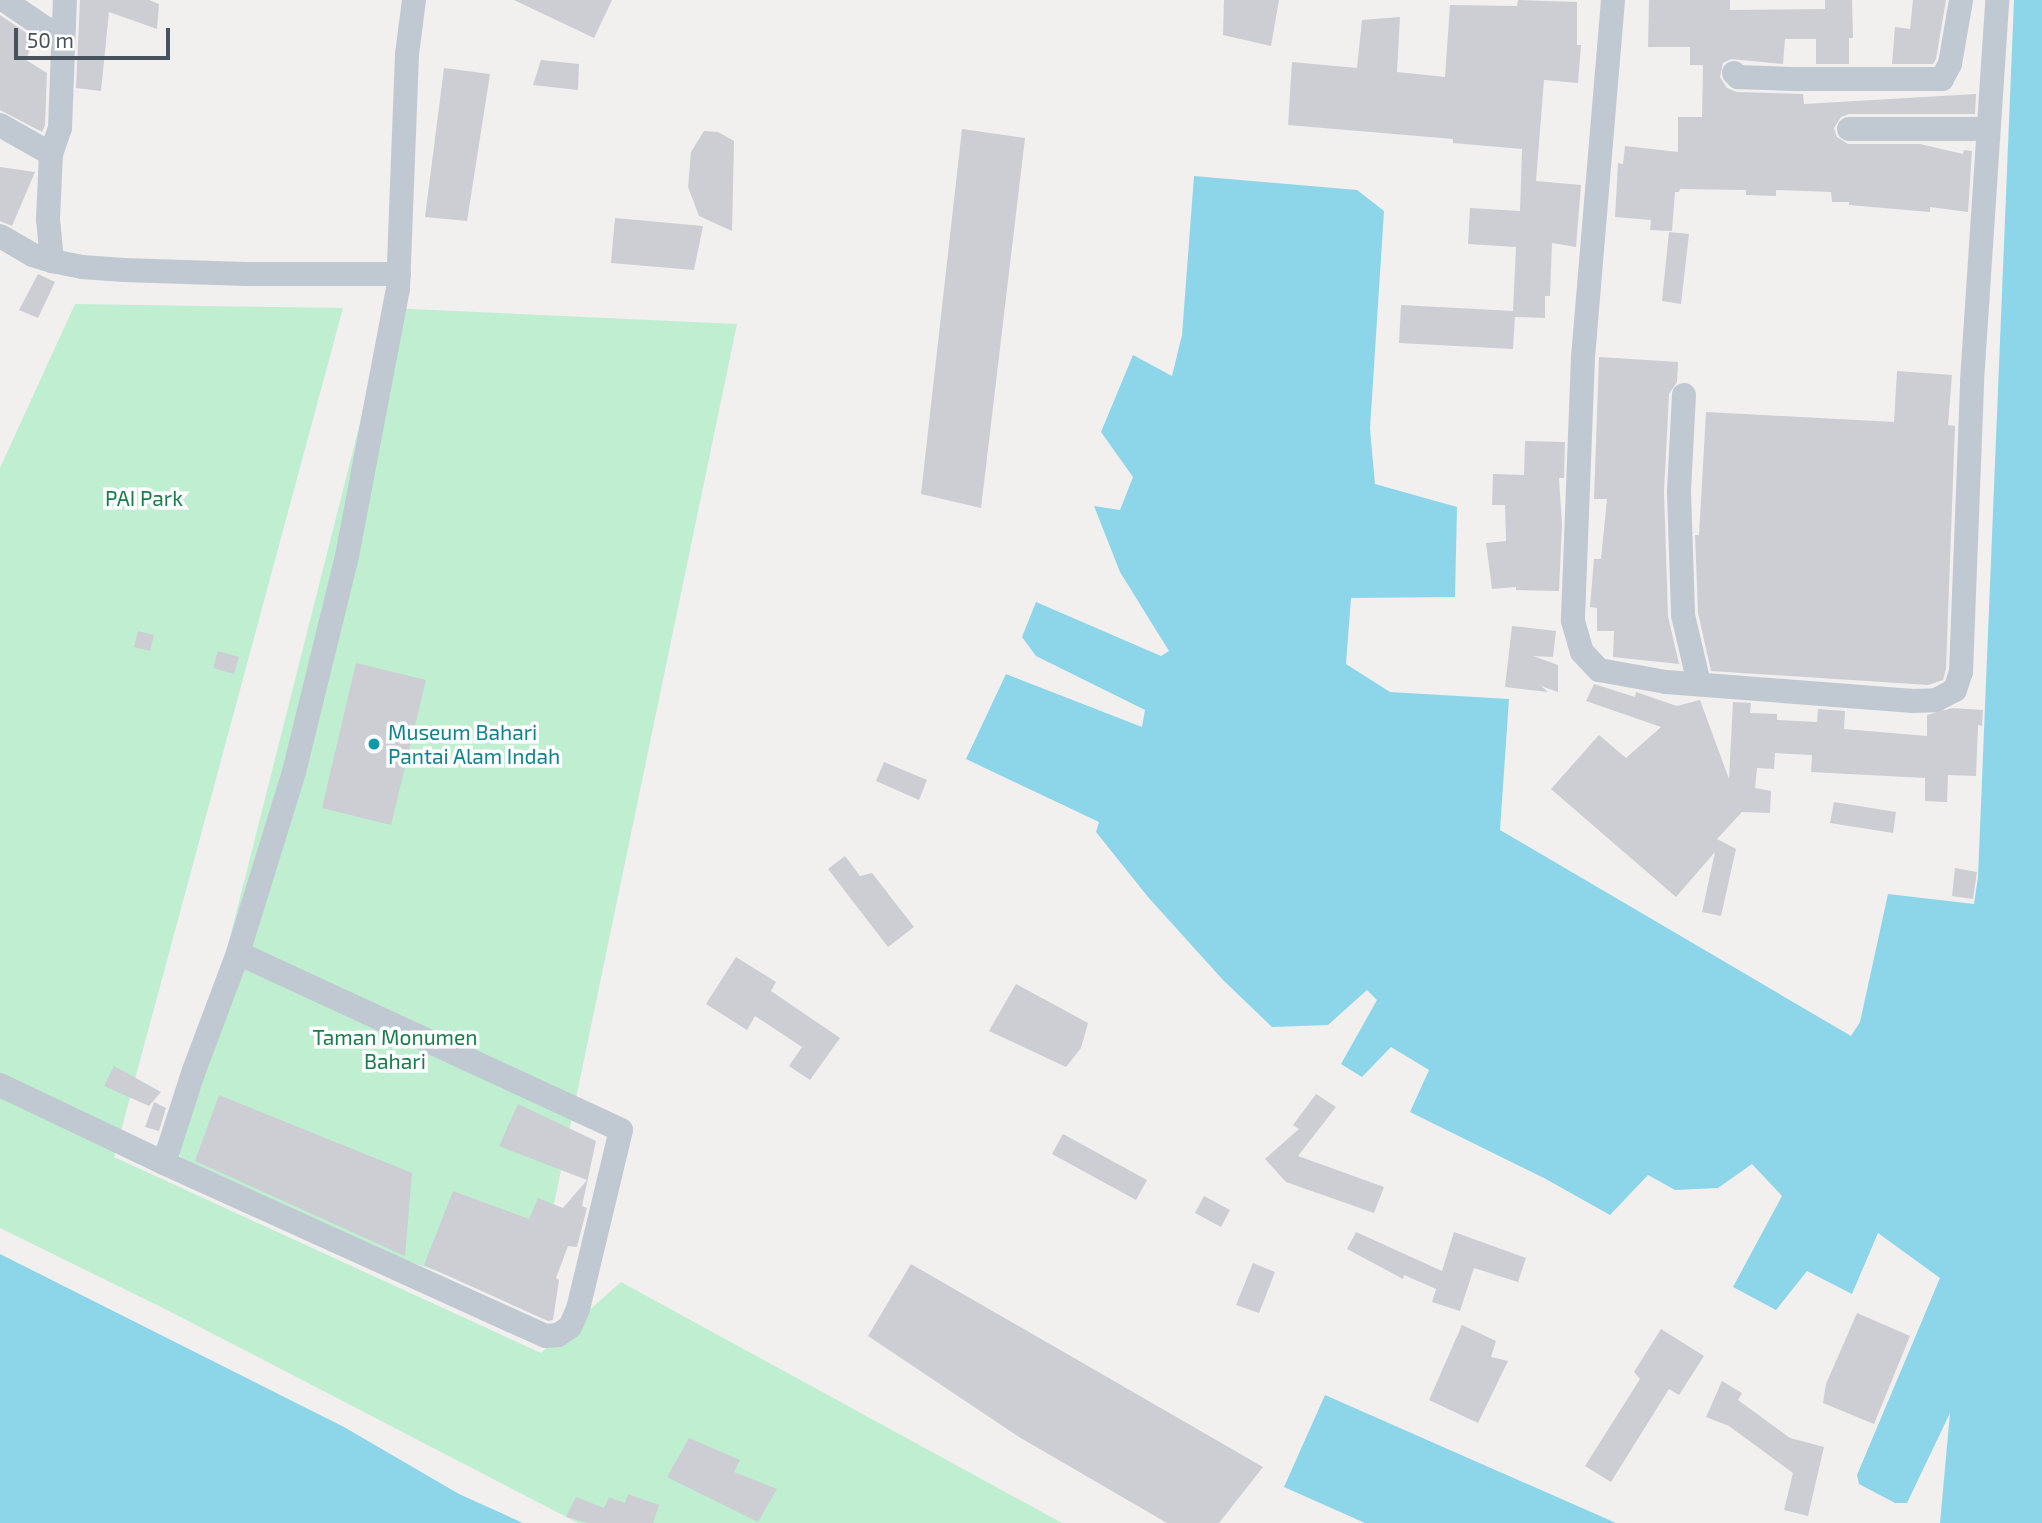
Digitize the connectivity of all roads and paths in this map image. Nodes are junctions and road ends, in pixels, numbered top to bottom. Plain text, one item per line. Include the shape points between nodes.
1 (4, 0) edge
2 (65, 0) edge
3 (414, 0) edge
4 (1613, 0) edge
5 (1961, 0) edge
6 (1997, 0) edge
7 (62, 34) junction
8 (1734, 73) dead end
9 (0, 125) edge
10 (1849, 129) dead end
11 (1988, 129) junction
12 (51, 154) junction
13 (0, 236) edge
14 (52, 261) junction
15 (399, 274) junction
16 (1684, 395) dead end
17 (1699, 684) junction
18 (238, 953) junction
19 (0, 1085) edge
20 (164, 1163) junction

1 - 7 street
2 - 7 street
3 - 15 street via 407,54
4 - 17 street via 1583,357 1573,621 1581,652 1599,670
5 - 8 street via 1950,64 1942,79 1783,79
6 - 11 street
7 - 12 street via 60,128
9 - 12 street
10 - 11 street
11 - 17 street via 1961,672 1955,690 1936,699 1913,701
12 - 14 street via 48,219
13 - 14 street
14 - 15 street via 165,271
15 - 18 street via 384,370 320,677
16 - 17 street via 1679,492 1683,615
18 - 20 street
18 - 20 street via 621,1130 578,1309 570,1327 545,1336
19 - 20 street

